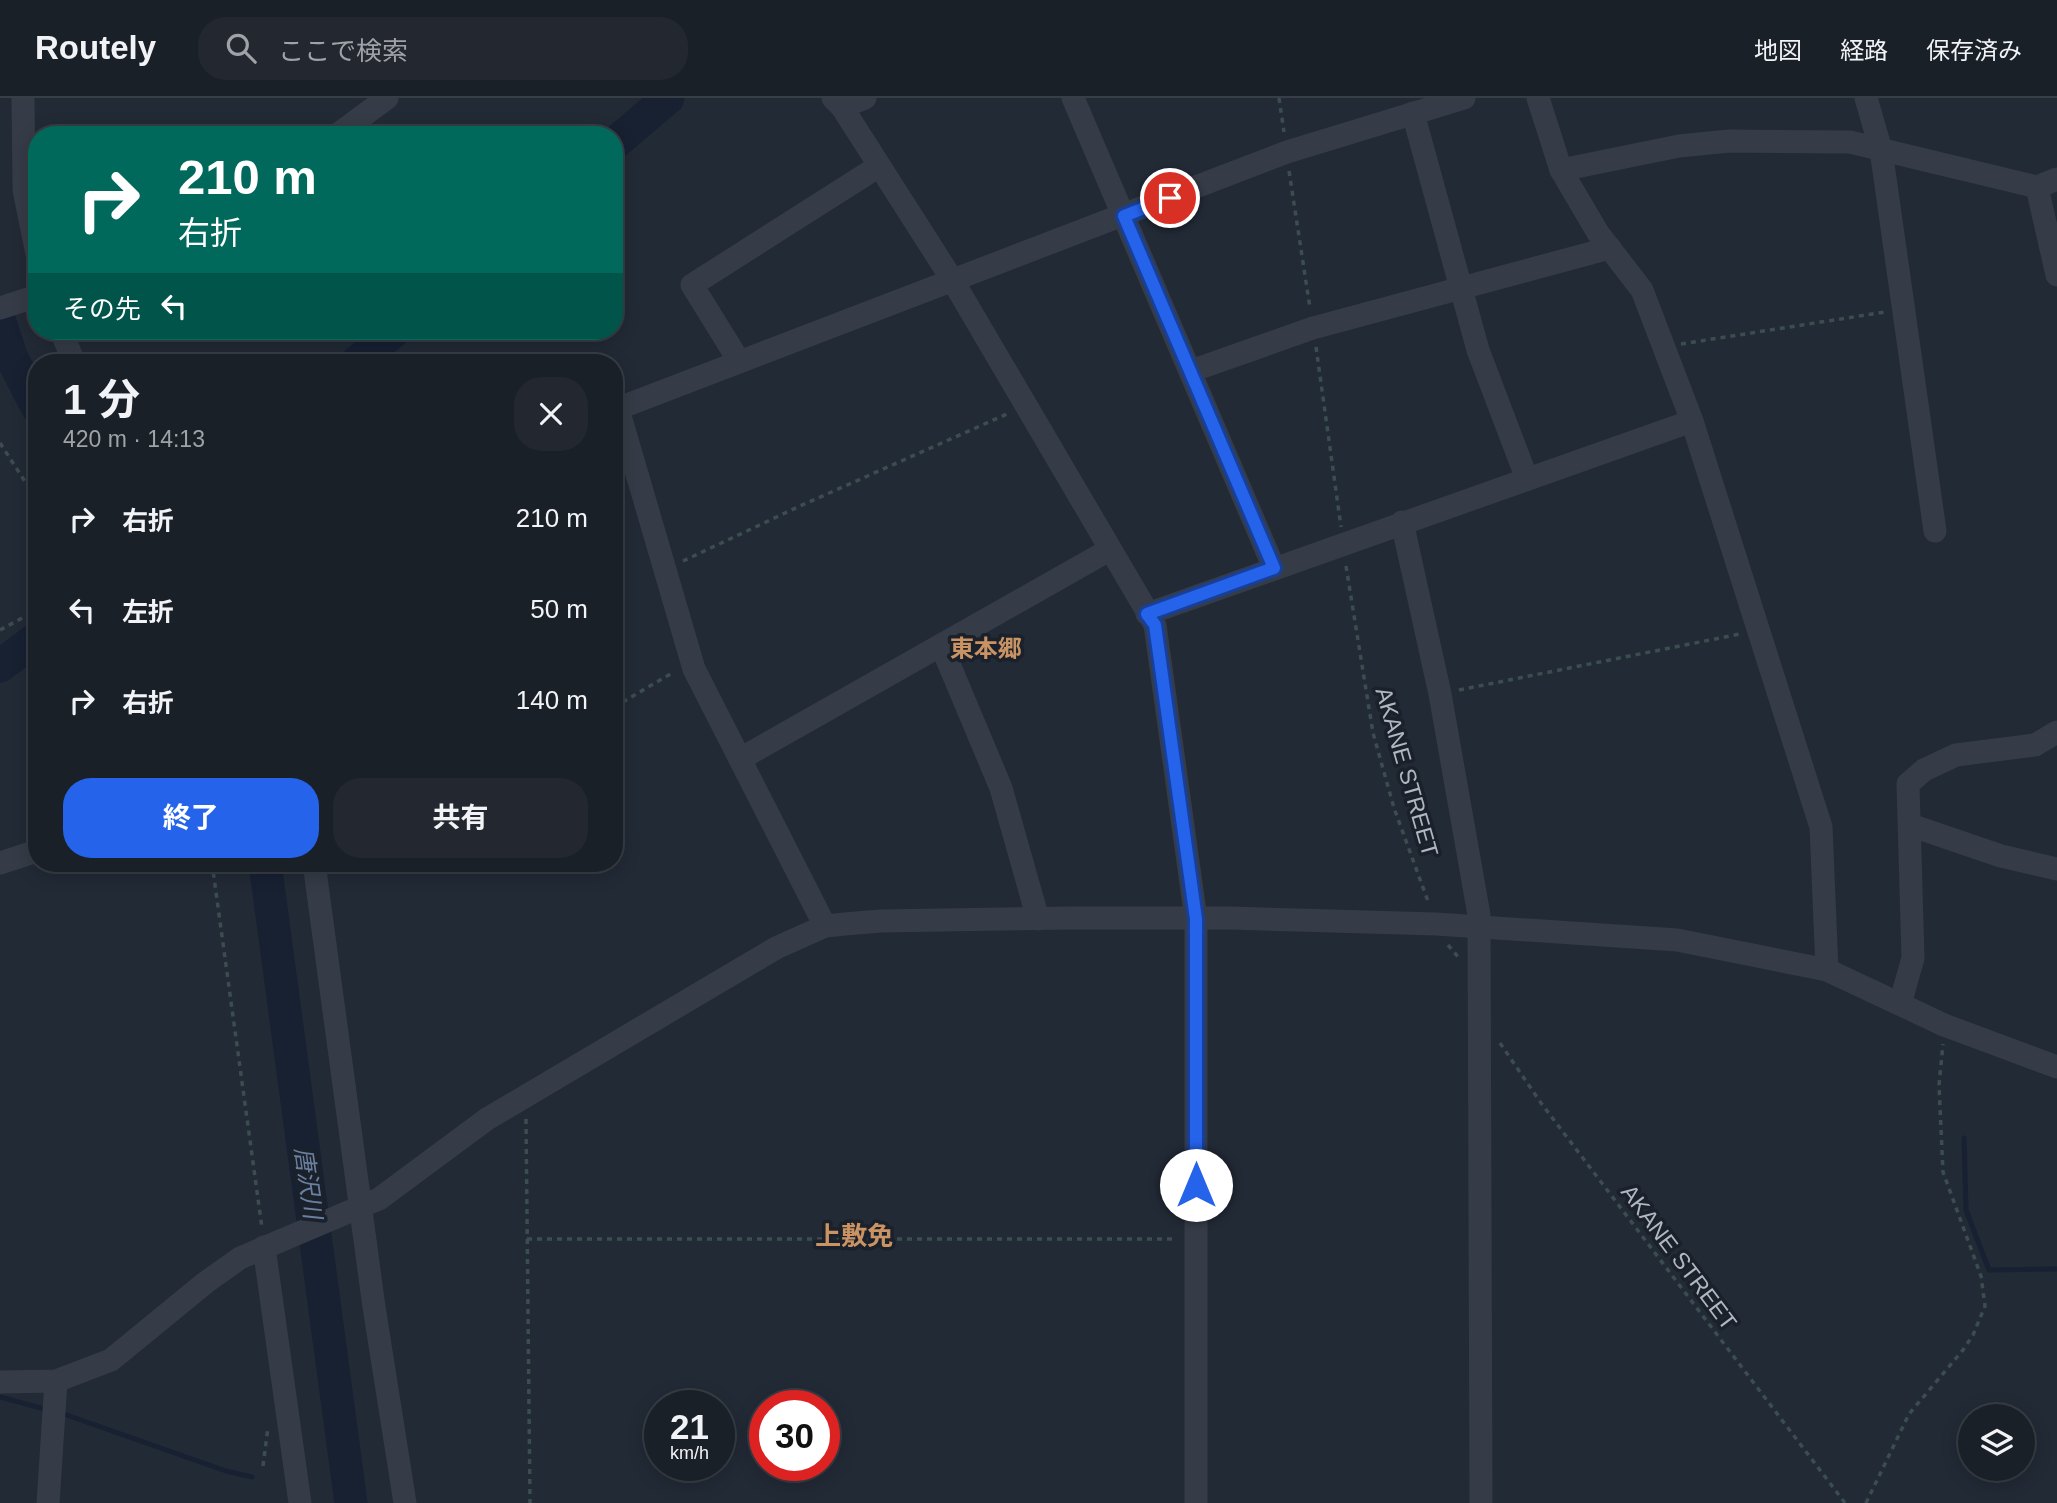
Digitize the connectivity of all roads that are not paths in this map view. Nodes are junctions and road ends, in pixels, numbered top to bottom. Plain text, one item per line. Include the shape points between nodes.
1 (23, 98) edge
2 (387, 98) edge
3 (865, 98) edge
4 (1073, 98) edge
5 (1464, 98) edge
6 (1538, 98) edge
7 (1866, 98) edge
8 (838, 103) edge
9 (1413, 113) junction
10 (349, 126) edge
11 (1881, 150) junction
12 (879, 166) junction
13 (1561, 170) junction
14 (2047, 183) edge
15 (28, 210) edge
16 (1124, 216) junction
17 (1610, 248) junction
18 (2057, 275) edge
19 (953, 281) junction
20 (1460, 289) junction
21 (28, 299) edge
22 (0, 308) edge
23 (739, 361) junction
24 (1191, 371) junction
25 (623, 407) edge
26 (1692, 421) junction
27 (623, 432) edge
28 (1527, 479) junction
29 (1402, 522) junction
30 (1935, 531) dead end
31 (1109, 551) junction
32 (1274, 568) junction
33 (1147, 614) junction
34 (941, 645) junction
35 (2057, 732) edge
36 (740, 759) junction
37 (1910, 825) junction
38 (28, 854) edge
39 (0, 863) edge
40 (2057, 869) edge
41 (315, 872) edge
42 (1038, 919) junction
43 (1196, 919) junction
44 (825, 926) junction
45 (1479, 926) junction
46 (1827, 970) junction
47 (1900, 1004) junction
48 (2057, 1068) edge
49 (357, 1209) junction
50 (268, 1246) junction
51 (56, 1381) junction
52 (0, 1382) edge
53 (48, 1503) edge
54 (300, 1503) edge
55 (405, 1503) edge
56 (1196, 1503) edge
57 (1481, 1503) edge

1 - 15 street
2 - 10 street
3 - 8 street
4 - 16 street
5 - 9 street
6 - 13 street
7 - 11 street
8 - 12 street
9 - 16 street via 1287,152
9 - 20 street
11 - 13 street via 1850,142 1729,141 1679,146
11 - 14 street
11 - 30 street
12 - 19 street
12 - 23 street via 692,285
13 - 17 street
14 - 18 street
16 - 19 street
16 - 24 street
17 - 20 street
17 - 26 street via 1642,290
19 - 23 street
19 - 31 street
20 - 24 street via 1313,328
20 - 28 street
21 - 22 street
23 - 25 street
24 - 32 street
26 - 28 street
26 - 46 street via 1821,827
27 - 36 street via 691,662
28 - 29 street
29 - 32 street
29 - 45 street via 1440,694 1476,887
31 - 33 street
31 - 34 street
32 - 33 street
33 - 43 street via 1155,625
34 - 36 street
34 - 42 street via 1001,788
35 - 37 street via 2035,745 1956,755 1924,770 1908,784
36 - 44 street
37 - 40 street via 2001,856
37 - 47 street via 1913,958
38 - 39 street
41 - 49 street
42 - 43 street
42 - 44 street
43 - 45 street
43 - 56 street
44 - 49 street via 776,948 525,1096 379,1199
45 - 46 street via 1677,940
45 - 57 street
46 - 47 street
47 - 48 street
49 - 50 street
49 - 55 street
50 - 51 street via 224,1269 111,1360
50 - 54 street
51 - 52 street
51 - 53 street

